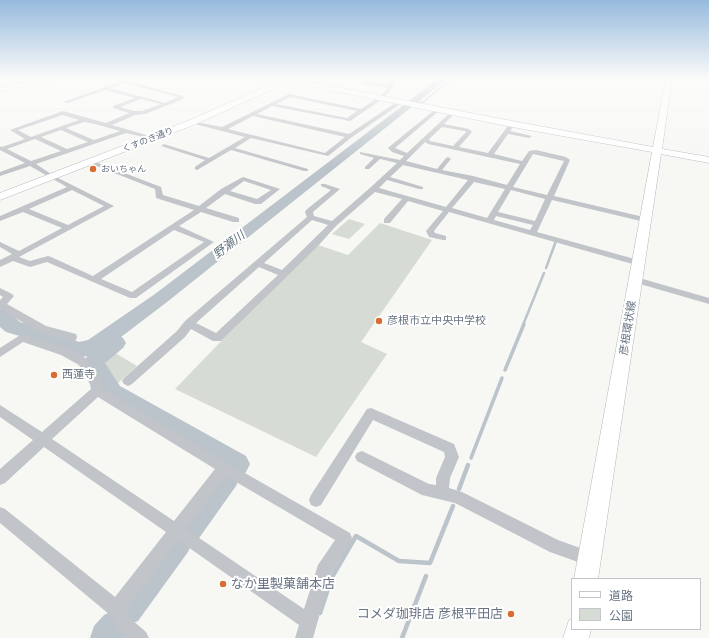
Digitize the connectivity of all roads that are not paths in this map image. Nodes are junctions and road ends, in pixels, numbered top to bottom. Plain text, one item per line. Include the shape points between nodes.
1 (117, 108) edge
2 (156, 108) edge
3 (225, 108) edge
4 (264, 108) edge
5 (289, 108) edge
6 (352, 108) edge
7 (366, 108) edge
8 (393, 108) edge
9 (432, 108) edge
10 (664, 108) edge
11 (438, 109) junction
12 (363, 110) junction
13 (453, 112) junction
14 (134, 113) junction
15 (252, 114) junction
16 (84, 120) junction
17 (193, 122) junction
18 (107, 125) junction
19 (442, 125) junction
20 (61, 128) junction
21 (510, 128) junction
22 (223, 129) junction
23 (125, 131) junction
24 (250, 136) junction
25 (350, 136) junction
26 (529, 136) dead end
27 (33, 138) junction
28 (151, 138) junction
29 (427, 140) junction
30 (94, 142) junction
31 (164, 146) dead end
32 (455, 147) junction
33 (1, 148) edge
34 (229, 148) junction
35 (66, 151) junction
36 (656, 152) junction
37 (362, 153) dead end
38 (408, 155) junction
39 (490, 155) junction
40 (379, 157) junction
41 (448, 159) dead end
42 (210, 160) junction
43 (709, 160) edge
44 (91, 162) junction
45 (402, 162) junction
46 (30, 163) junction
47 (524, 163) junction
48 (197, 168) dead end
49 (367, 168) dead end
50 (306, 170) dead end
51 (439, 170) junction
52 (0, 174) edge
53 (52, 177) junction
54 (386, 178) junction
55 (473, 178) junction
56 (323, 185) dead end
57 (73, 187) junction
58 (510, 187) junction
59 (421, 188) dead end
60 (374, 189) junction
61 (224, 191) junction
62 (550, 196) junction
63 (0, 197) edge
64 (407, 198) junction
65 (24, 209) junction
66 (200, 209) junction
67 (448, 209) junction
68 (494, 213) junction
69 (311, 218) junction
70 (0, 219) edge
71 (236, 220) dead end
72 (645, 220) junction
73 (387, 221) dead end
74 (489, 221) junction
75 (333, 224) junction
76 (174, 227) junction
77 (68, 228) junction
78 (443, 238) dead end
79 (0, 244) edge
80 (16, 256) junction
81 (639, 263) junction
82 (0, 264) edge
83 (258, 264) junction
84 (284, 274) junction
85 (94, 280) junction
86 (636, 280) junction
87 (0, 291) edge
88 (709, 301) edge
89 (189, 324) junction
90 (72, 337) dead end
91 (0, 353) edge
92 (128, 381) dead end
93 (97, 391) junction
94 (0, 410) edge
95 (43, 440) junction
96 (362, 457) dead end
97 (224, 468) junction
98 (0, 478) edge
99 (442, 493) junction
100 (316, 500) dead end
101 (0, 514) edge
102 (175, 530) junction
103 (589, 558) junction
104 (586, 578) edge
105 (116, 609) junction
106 (309, 622) junction
107 (140, 638) edge
108 (304, 638) edge

1 - 14 street
2 - 14 street via 143,113
3 - 17 street, くすのき通り
4 - 15 street
5 - 12 street via 348,120
6 - 12 street
7 - 12 street
8 - 25 street
9 - 11 street
10 - 36 street, 彦根環状線
11 - 13 street
11 - 38 street via 391,148
13 - 19 street
13 - 21 street
14 - 18 street
15 - 22 street
15 - 25 street
16 - 18 street
16 - 20 street
16 - 27 street via 64,113 13,130
17 - 22 street
17 - 28 street, くすのき通り
18 - 23 street
19 - 29 street
19 - 32 street via 469,132
20 - 27 street
20 - 30 street
21 - 26 street
21 - 36 street
21 - 39 street
22 - 24 street
23 - 28 street
23 - 30 street
24 - 25 street via 326,155
24 - 34 street
27 - 33 street
27 - 35 street
28 - 44 street, くすのき通り
29 - 32 street
29 - 38 street
30 - 35 street
31 - 42 street
32 - 39 street
33 - 46 street
34 - 42 street
34 - 50 street
35 - 46 street
36 - 43 street
36 - 72 street, 彦根環状線
37 - 40 street
38 - 45 street
39 - 47 street
40 - 45 street
40 - 49 street
41 - 51 street
42 - 48 street
44 - 53 street, くすのき通り
44 - 66 street via 159,188 159,196
45 - 51 street
45 - 54 street
46 - 52 street
46 - 53 street
47 - 58 street
47 - 62 street via 531,152 567,160
51 - 55 street
53 - 57 street
53 - 63 street, くすのき通り
54 - 59 street
54 - 60 street
55 - 58 street
55 - 67 street
56 - 69 street via 336,189 309,212
57 - 65 street
57 - 77 street via 110,206
58 - 62 street
58 - 68 street
60 - 64 street
60 - 75 street
61 - 61 street via 258,202 276,189 243,179
61 - 66 street
62 - 68 street via 536,227
62 - 72 street
64 - 67 street
64 - 73 street
65 - 70 street
65 - 77 street
66 - 71 street
66 - 76 street
67 - 74 street
67 - 78 street via 430,231 432,235
68 - 74 street
69 - 75 street
69 - 83 street
72 - 81 street, 彦根環状線
74 - 81 street
75 - 84 street
76 - 85 street
76 - 85 street via 210,242 133,296
77 - 80 street
79 - 80 street
80 - 82 street
80 - 85 street via 30,264 48,258
81 - 86 street, 彦根環状線
83 - 84 street
83 - 89 street
84 - 89 street via 217,338
86 - 88 street
86 - 103 street, 彦根環状線
87 - 90 street via 10,296 1,305 43,329
89 - 92 street
91 - 93 street via 22,338 65,352 83,362 96,383
93 - 95 street
93 - 97 street
94 - 95 street
95 - 98 street
95 - 102 street
96 - 99 street via 427,490
97 - 102 street
97 - 106 street via 345,538 324,572
99 - 100 street via 443,478 452,457 449,448 371,413
99 - 103 street via 457,497 555,547
101 - 105 street
102 - 105 street
102 - 106 street
103 - 104 street, 彦根環状線
105 - 107 street via 124,624
106 - 108 street

